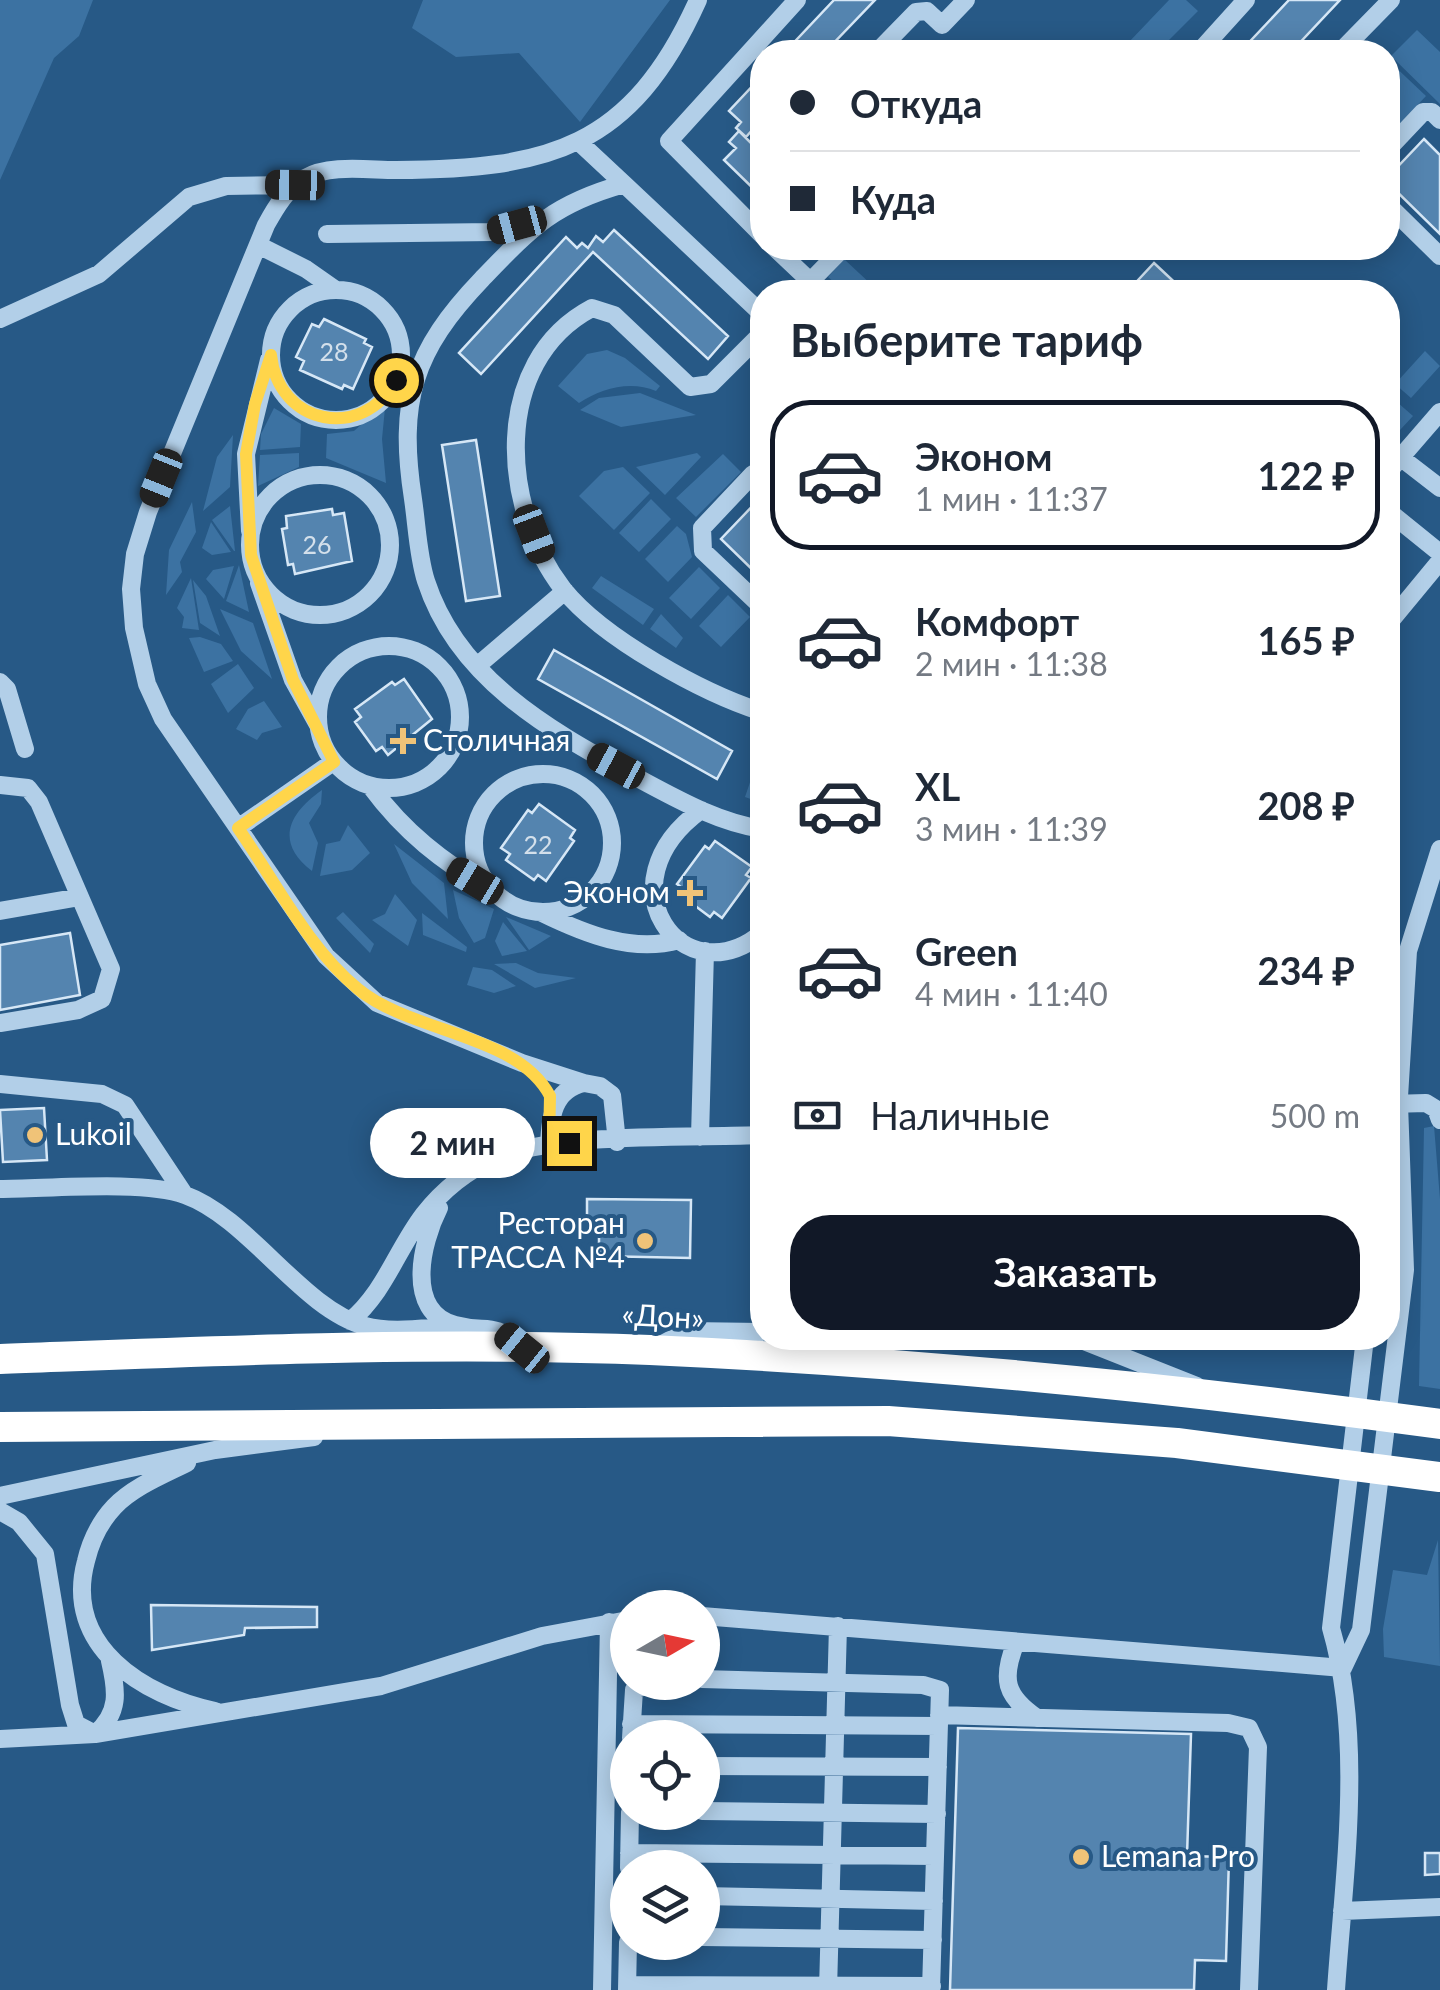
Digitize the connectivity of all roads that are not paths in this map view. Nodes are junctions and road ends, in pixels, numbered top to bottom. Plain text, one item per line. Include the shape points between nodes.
1 (698, 0) edge
2 (797, 0) edge
3 (966, 0) edge
4 (1246, 0) edge
5 (1391, 0) edge
6 (760, 40) edge
7 (889, 40) edge
8 (1210, 40) edge
9 (1352, 40) edge
10 (750, 51) edge
11 (1440, 120) edge
12 (1400, 137) edge
13 (579, 142) junction
14 (624, 184) junction
15 (295, 185) junction
16 (1400, 217) edge
17 (541, 219) junction
18 (750, 224) edge
19 (327, 234) dead end
20 (258, 245) junction
21 (1440, 256) edge
22 (785, 260) edge
23 (832, 260) edge
24 (800, 280) edge
25 (813, 280) edge
26 (336, 290) junction
27 (750, 303) edge
28 (0, 319) edge
29 (750, 346) edge
30 (271, 355) junction
31 (1437, 420) edge
32 (1400, 458) edge
33 (1400, 467) edge
34 (750, 477) edge
35 (1440, 488) edge
36 (1400, 521) edge
37 (250, 541) junction
38 (1440, 553) edge
39 (1440, 561) edge
40 (254, 568) junction
41 (565, 591) junction
42 (750, 596) edge
43 (1400, 609) edge
44 (476, 666) junction
45 (0, 682) edge
46 (750, 707) edge
47 (318, 725) junction
48 (26, 749) dead end
49 (334, 762) junction
50 (0, 785) edge
51 (371, 787) junction
52 (701, 810) junction
53 (743, 826) junction
54 (750, 827) edge
55 (238, 828) junction
56 (750, 831) edge
57 (1440, 849) edge
58 (493, 891) junction
59 (80, 898) junction
60 (0, 911) edge
61 (542, 912) junction
62 (679, 940) junction
63 (750, 941) edge
64 (705, 951) junction
65 (0, 1023) edge
66 (1400, 1038) edge
67 (522, 1063) junction
68 (584, 1082) junction
69 (0, 1084) edge
70 (1433, 1103) edge
71 (1400, 1104) edge
72 (552, 1111) junction
73 (1440, 1120) edge
74 (750, 1135) edge
75 (700, 1137) junction
76 (617, 1142) junction
77 (549, 1146) junction
78 (452, 1186) junction
79 (0, 1189) edge
80 (184, 1194) junction
81 (1400, 1195) edge
82 (1400, 1316) edge
83 (350, 1320) junction
84 (458, 1326) junction
85 (750, 1332) edge
86 (522, 1348) junction
87 (650, 1350) junction
88 (1105, 1350) edge
89 (1364, 1350) edge
90 (1396, 1350) edge
91 (0, 1359) edge
92 (1211, 1393) junction
93 (425, 1422) junction
94 (1440, 1424) edge
95 (0, 1427) edge
96 (215, 1450) junction
97 (1440, 1477) edge
98 (0, 1496) edge
99 (0, 1512) edge
100 (720, 1617) edge
101 (610, 1623) edge
102 (838, 1626) junction
103 (1016, 1642) junction
104 (110, 1661) junction
105 (1342, 1668) junction
106 (720, 1679) edge
107 (836, 1682) junction
108 (615, 1700) edge
109 (228, 1713) junction
110 (1038, 1718) junction
111 (939, 1721) junction
112 (835, 1725) junction
113 (720, 1728) edge
114 (95, 1734) junction
115 (0, 1739) edge
116 (720, 1766) edge
117 (938, 1766) junction
118 (834, 1767) junction
119 (720, 1811) edge
120 (833, 1812) junction
121 (937, 1814) junction
122 (832, 1855) junction
123 (935, 1856) junction
124 (720, 1858) edge
125 (720, 1896) edge
126 (831, 1899) junction
127 (934, 1901) junction
128 (1440, 1907) edge
129 (1342, 1911) junction
130 (720, 1937) edge
131 (830, 1939) junction
132 (933, 1940) junction
133 (628, 1960) edge
134 (627, 1987) edge
135 (828, 1988) edge
136 (932, 1988) edge
137 (602, 1990) edge
138 (1249, 1990) edge
139 (1336, 1990) edge

1 - 13 street via 662,68
2 - 6 street
3 - 7 street via 942,25 927,11 916,12
4 - 8 street
5 - 9 street
10 - 18 street via 668,141
11 - 12 street via 1424,112
13 - 14 street
13 - 15 street via 504,166 328,171
14 - 17 street
14 - 27 street
15 - 20 street
15 - 28 street via 226,186 188,197 99,274
16 - 21 street
17 - 19 street via 493,232
17 - 44 street via 460,302 432,343 405,422 424,578 439,615
20 - 26 street
20 - 55 street via 148,512 131,589 147,684 163,719
22 - 24 street
23 - 25 street
26 - 30 street via 290,309
26 - 30 street via 372,301 396,330 400,368 382,401 349,419 311,416 282,392
29 - 41 street via 702,388 678,380 602,309 583,313 542,353 523,388 517,454 525,512
30 - 37 street via 246,454
31 - 32 street
33 - 35 street
34 - 42 street via 702,528 700,539
36 - 38 street
37 - 40 street
37 - 40 street via 257,515 274,493 297,479 324,475 362,489 390,535 388,563 376,587 343,611 316,615 290,608 268,592
39 - 43 street
40 - 47 street via 293,680
41 - 44 street
41 - 46 street via 644,652
44 - 52 street via 552,731
45 - 48 street
47 - 49 street
47 - 51 street via 326,682 358,653 396,646 441,669 455,692 460,720 447,758 414,784
49 - 51 street
49 - 55 street
50 - 59 street via 28,788 39,802
51 - 58 street via 429,852
52 - 53 street
52 - 62 street via 663,849 653,872 656,910
53 - 54 street
53 - 56 street
55 - 67 street via 326,956 356,988 377,1004
57 - 66 street via 1408,950
58 - 61 street via 515,907
58 - 61 street via 475,855 475,828 486,803 518,778 571,779 608,818 611,858 591,893 568,908
59 - 60 street
59 - 65 street via 111,970 102,1000
61 - 62 street via 576,930 635,944
62 - 64 street
63 - 64 street
64 - 75 street
67 - 68 street
67 - 72 street via 543,1082
68 - 72 street via 568,1086
68 - 76 street via 612,1095
69 - 80 street via 102,1094 125,1105
70 - 71 street
70 - 73 street
72 - 77 street
74 - 75 street
75 - 76 street
76 - 77 street
77 - 78 street via 500,1156
78 - 83 street
78 - 84 street via 432,1222 421,1280 436,1318
79 - 80 street
80 - 83 street
81 - 82 street
83 - 84 street via 386,1329
84 - 86 street via 498,1328
85 - 87 street via 687,1331
86 - 87 highway, «Дон»
86 - 91 highway, «Дон»
87 - 92 highway, «Дон»
88 - 92 street
89 - 105 street via 1331,1628
90 - 105 street via 1361,1630
92 - 94 highway, «Дон»
93 - 95 highway
93 - 96 street
93 - 97 highway via 888,1420 1177,1443
96 - 98 street
96 - 104 street via 116,1504 92,1536 80,1598 90,1635
99 - 114 street via 20,1522 45,1554 70,1705 76,1724
100 - 102 street
101 - 109 street via 542,1636 382,1686
102 - 103 street
102 - 107 street
103 - 105 street
103 - 110 street via 1006,1686 1014,1702
104 - 109 street via 172,1697
104 - 114 street via 116,1706
105 - 129 street via 1348,1758
106 - 107 street
107 - 111 street via 940,1690
107 - 112 street
108 - 137 street
109 - 114 street
110 - 111 street
110 - 138 street via 1248,1728 1258,1746
111 - 112 street
111 - 117 street
112 - 113 street
112 - 118 street
114 - 115 street
116 - 118 street
117 - 118 street
117 - 121 street
118 - 120 street
119 - 120 street
120 - 121 street
120 - 122 street
121 - 123 street
122 - 123 street
122 - 124 street
122 - 126 street
123 - 127 street
125 - 126 street
126 - 127 street
126 - 131 street
127 - 132 street
128 - 129 street
129 - 139 street
130 - 131 street
131 - 132 street
131 - 135 street
132 - 136 street
133 - 134 street
134 - 135 street
135 - 136 street

